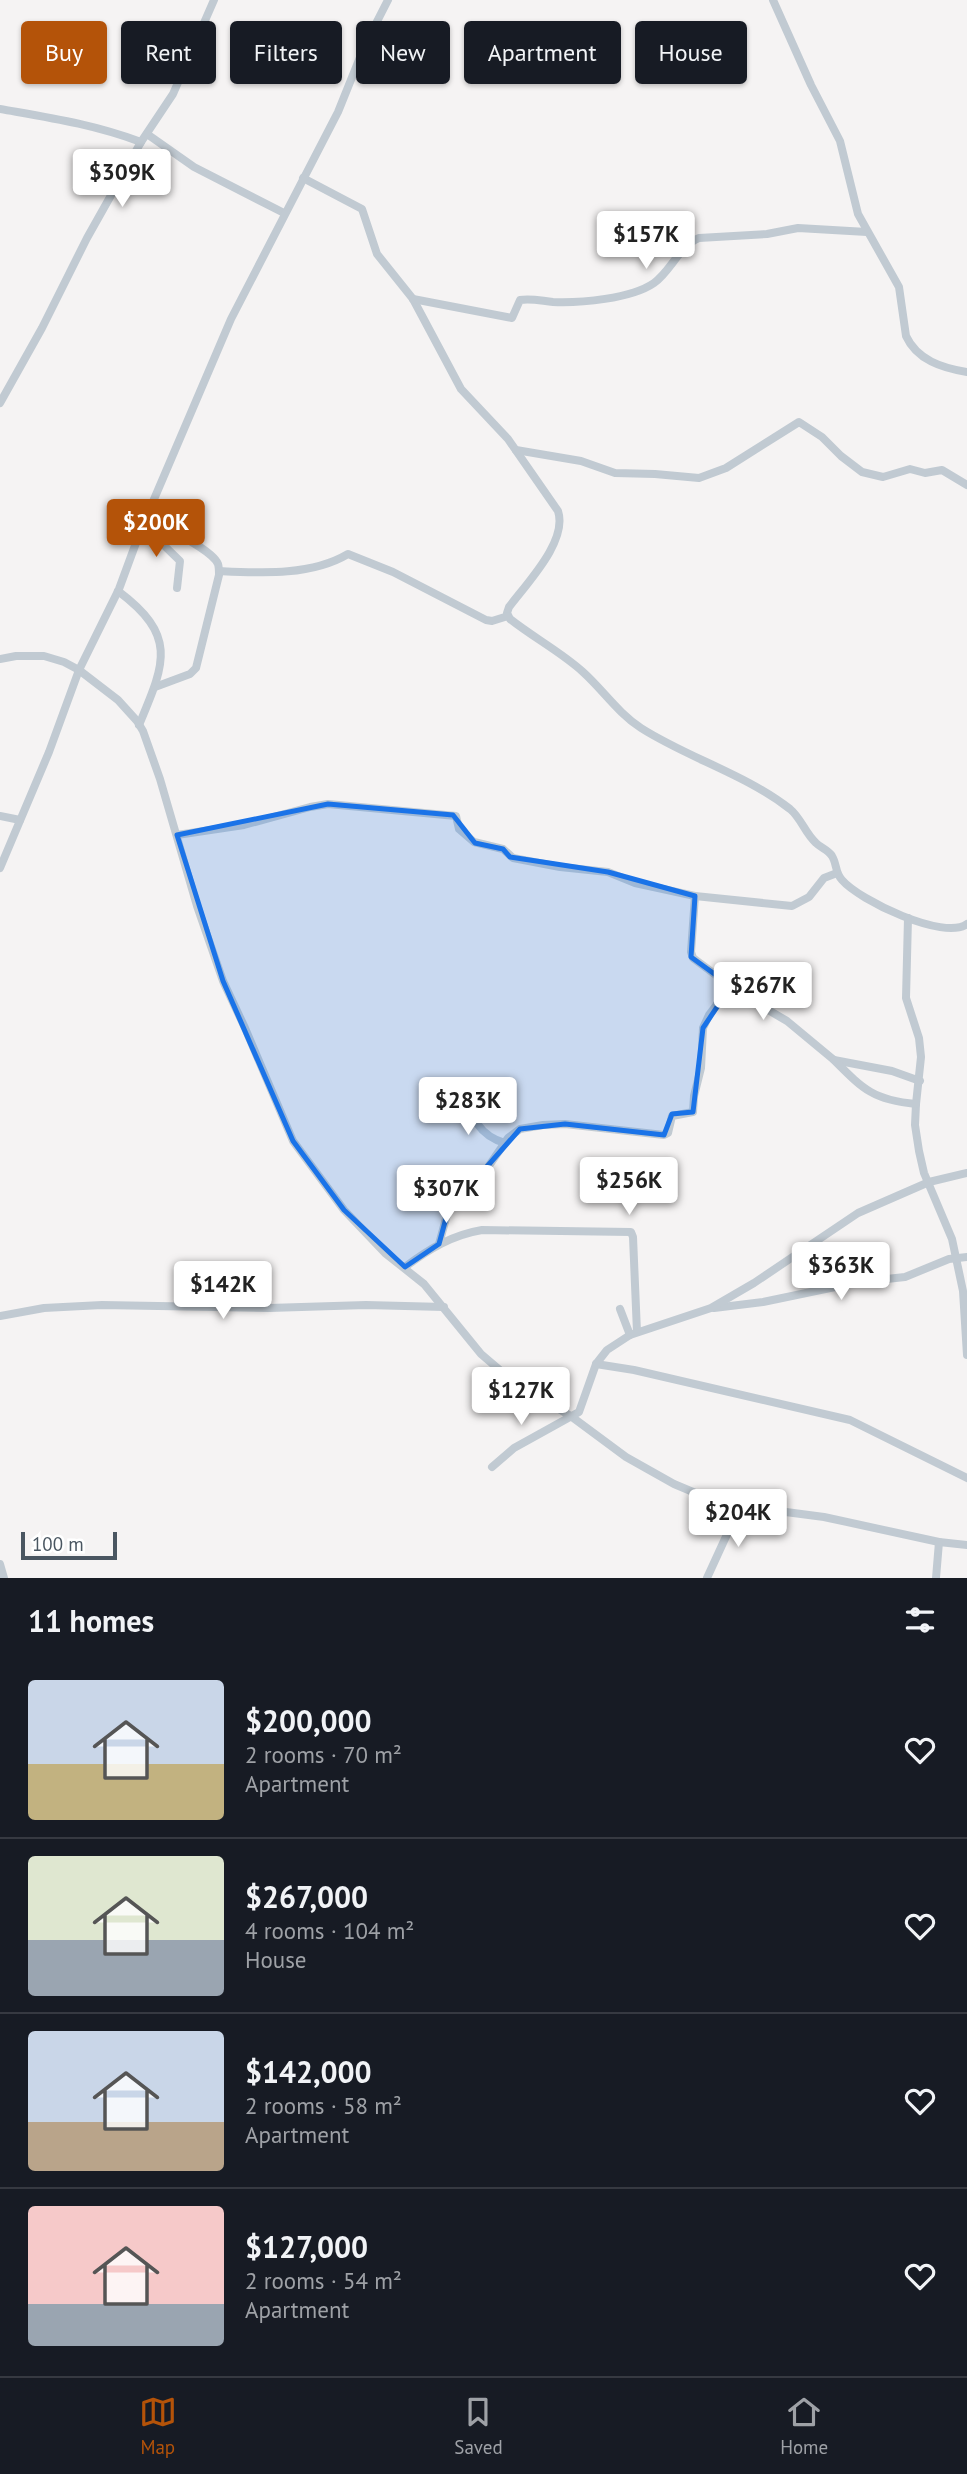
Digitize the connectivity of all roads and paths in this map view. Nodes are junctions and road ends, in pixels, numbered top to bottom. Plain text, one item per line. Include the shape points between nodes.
1 (214, 0) edge
2 (388, 0) edge
3 (773, 0) edge
4 (0, 109) edge
5 (147, 134) junction
6 (141, 142) junction
7 (303, 178) junction
8 (284, 214) junction
9 (867, 232) junction
10 (414, 299) junction
11 (967, 372) edge
12 (0, 403) edge
13 (516, 450) junction
14 (967, 485) edge
15 (145, 521) junction
16 (219, 570) junction
17 (177, 588) dead end
18 (118, 591) junction
19 (508, 616) junction
20 (0, 659) edge
21 (79, 670) junction
22 (155, 687) junction
23 (139, 725) junction
24 (0, 816) edge
25 (20, 820) junction
26 (177, 835) junction
27 (0, 868) edge
28 (837, 873) junction
29 (695, 896) junction
30 (908, 918) junction
31 (967, 924) edge
32 (731, 986) junction
33 (834, 1060) junction
34 (920, 1081) junction
35 (451, 1087) dead end
36 (916, 1104) junction
37 (505, 1143) junction
38 (967, 1172) edge
39 (929, 1182) junction
40 (439, 1244) junction
41 (956, 1257) junction
42 (967, 1257) edge
43 (405, 1267) junction
44 (444, 1307) junction
45 (711, 1308) junction
46 (620, 1309) dead end
47 (0, 1316) edge
48 (633, 1333) junction
49 (967, 1354) edge
50 (596, 1364) junction
51 (572, 1418) junction
52 (492, 1467) dead end
53 (967, 1478) edge
54 (740, 1506) junction
55 (939, 1542) junction
56 (967, 1545) edge
57 (0, 1564) edge
58 (5, 1578) edge
59 (707, 1578) edge
60 (936, 1578) edge

1 - 5 street via 173,94
2 - 7 street
3 - 9 street via 833,124
4 - 6 street via 77,122
5 - 6 street
5 - 8 street via 194,167
6 - 12 street
7 - 8 street
7 - 10 street via 362,209 377,254
8 - 15 street via 231,319
9 - 10 street via 798,228 699,238 690,242 663,276 640,291 562,302 524,299 512,318
9 - 11 street via 899,287 906,336 913,350 936,364
10 - 13 street via 461,389
13 - 14 street via 581,461 615,473 699,478 726,468 799,422 862,472 883,477 910,469 926,473 943,470
13 - 19 street via 561,520 552,547 509,607
15 - 16 street via 204,551 216,560
15 - 17 street via 180,561
15 - 18 street
16 - 19 street via 291,571 348,554 486,620
16 - 22 street via 196,668
18 - 21 street
18 - 22 street via 158,633 162,652
19 - 28 street via 582,671 640,727 792,810 814,841 831,854
20 - 21 street via 44,656
21 - 23 street via 118,700
21 - 25 street
22 - 23 street
23 - 26 street
24 - 25 street
25 - 27 street
26 - 29 street via 244,825 328,804 453,815 459,829 474,842 503,849 513,858 608,872
26 - 43 street via 223,981 293,1141 344,1210
28 - 29 street via 824,878 809,897 792,906
28 - 30 street via 852,888
29 - 32 street via 691,956
30 - 31 street via 948,929
30 - 34 street via 906,998 921,1046
32 - 33 street via 787,1021
32 - 37 street via 703,1028 693,1112 672,1116 666,1135 542,1125 520,1129
33 - 34 street
33 - 36 street via 872,1093
34 - 36 street
35 - 37 street via 462,1089 484,1134
36 - 39 street via 919,1152
37 - 40 street via 483,1177 448,1211
38 - 39 street
39 - 41 street
39 - 45 street via 858,1213
40 - 43 street
40 - 48 street via 482,1230 632,1232
41 - 42 street
41 - 45 street via 905,1277
41 - 49 street
43 - 44 street
44 - 47 street via 103,1305
44 - 51 street via 501,1372
45 - 48 street
46 - 48 street
48 - 50 street via 607,1350
50 - 51 street via 581,1409
50 - 53 street via 850,1420
51 - 52 street via 527,1440
51 - 54 street via 649,1471
54 - 55 street via 824,1517
54 - 59 street
55 - 56 street
55 - 60 street
57 - 58 street

